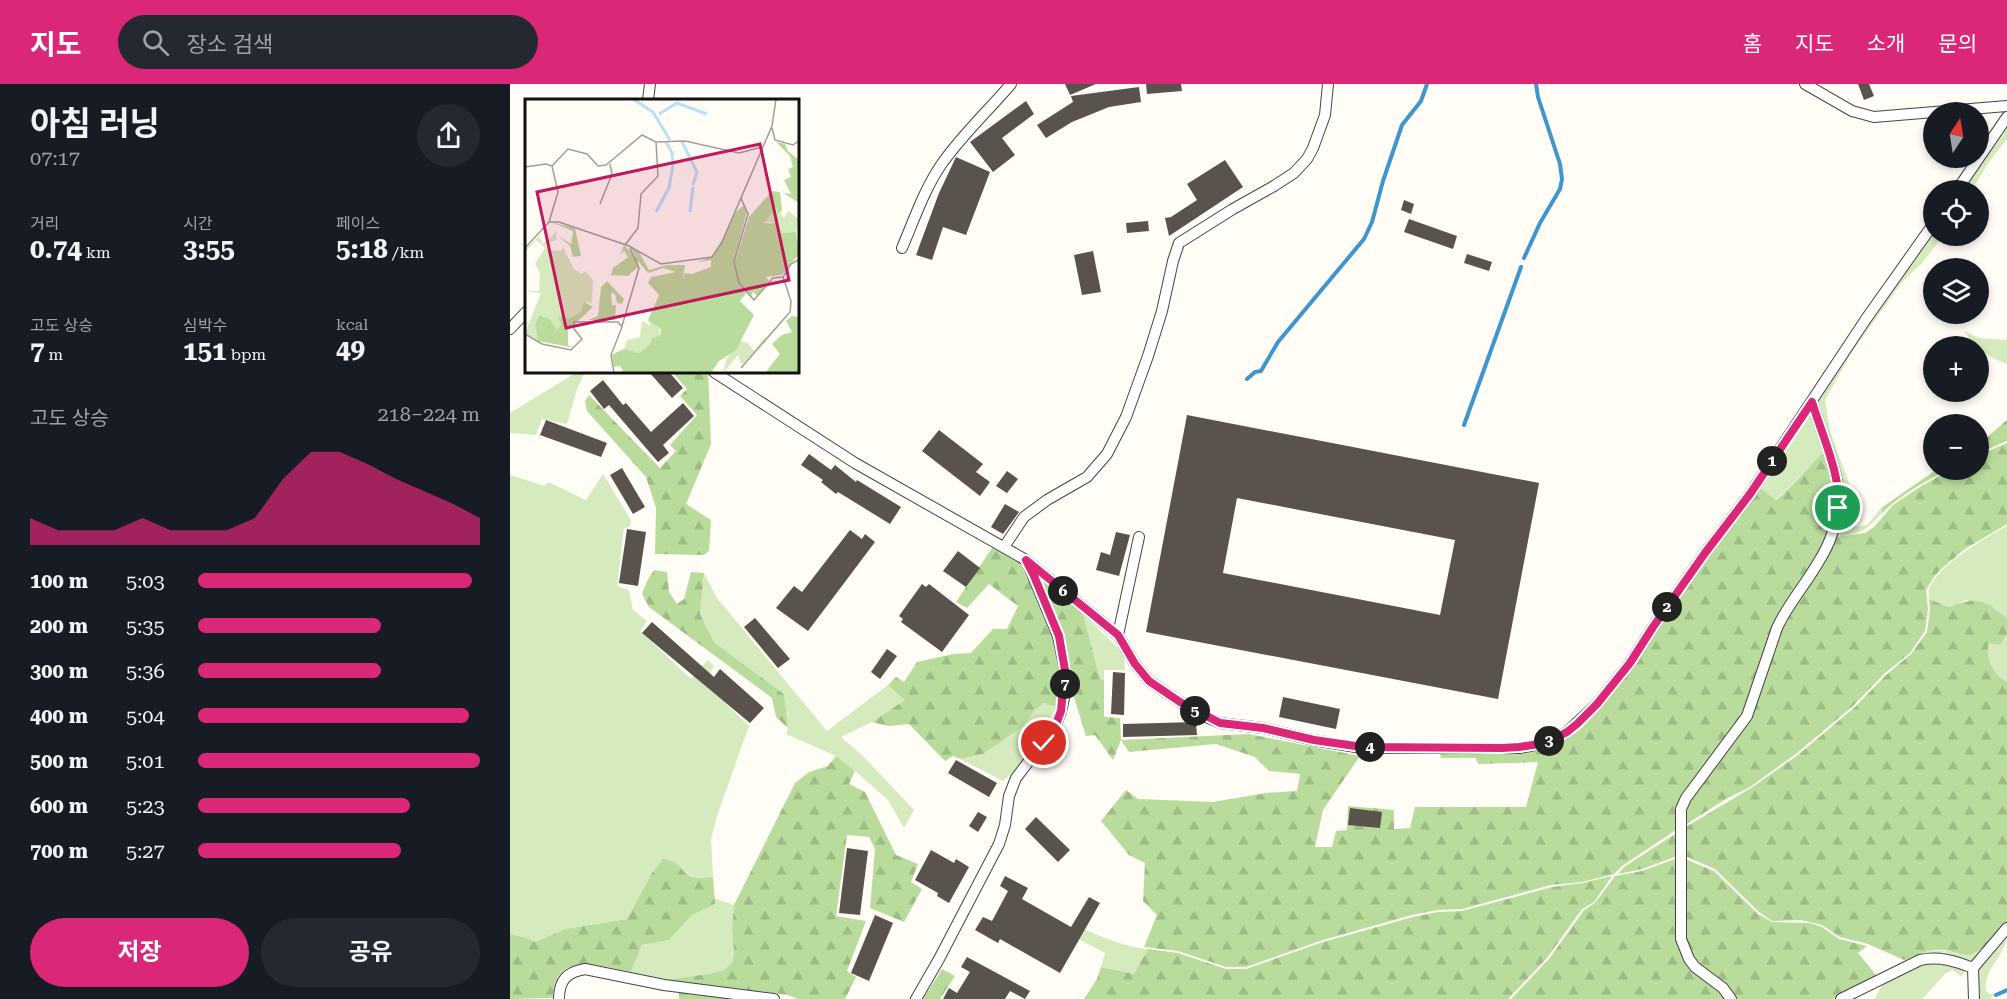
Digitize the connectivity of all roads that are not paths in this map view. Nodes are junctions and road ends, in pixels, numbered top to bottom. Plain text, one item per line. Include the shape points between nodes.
1 (650, 84) edge
2 (1011, 84) edge
3 (1328, 84) edge
4 (1805, 84) edge
5 (648, 99) edge
6 (2007, 106) edge
7 (2007, 117) edge
8 (1964, 180) edge
9 (1923, 239) edge
10 (902, 248) dead end
11 (525, 313) edge
12 (510, 329) edge
13 (717, 374) edge
14 (1812, 402) junction
15 (1139, 537) dead end
16 (1004, 547) junction
17 (1026, 560) junction
18 (1118, 635) junction
19 (2007, 928) edge
20 (1973, 968) junction
21 (559, 999) edge
22 (774, 999) edge
23 (916, 999) edge
24 (1731, 999) edge
25 (1841, 999) edge
26 (1974, 999) edge

1 - 5 street
2 - 10 street via 941,165
3 - 16 street via 1325,116 1313,148 1294,173 1179,243 1148,356 1126,417 1107,454 1087,477 1024,517
4 - 6 street via 1852,111 1874,117
7 - 8 street
9 - 14 street
11 - 12 street
13 - 16 street via 855,464
14 - 18 street via 1630,663 1577,724 1546,743 1502,748 1362,747 1220,723 1149,681
14 - 24 street via 1839,492 1832,534 1777,628 1747,716 1681,809 1681,939 1695,968 1723,988
15 - 18 street
16 - 17 street
17 - 18 street
17 - 23 street via 1063,652 1065,682 1061,711 1055,727 1016,778 999,844
19 - 20 street
20 - 25 street via 1948,959 1920,960
20 - 26 street
21 - 22 street via 566,975 585,969 664,985

